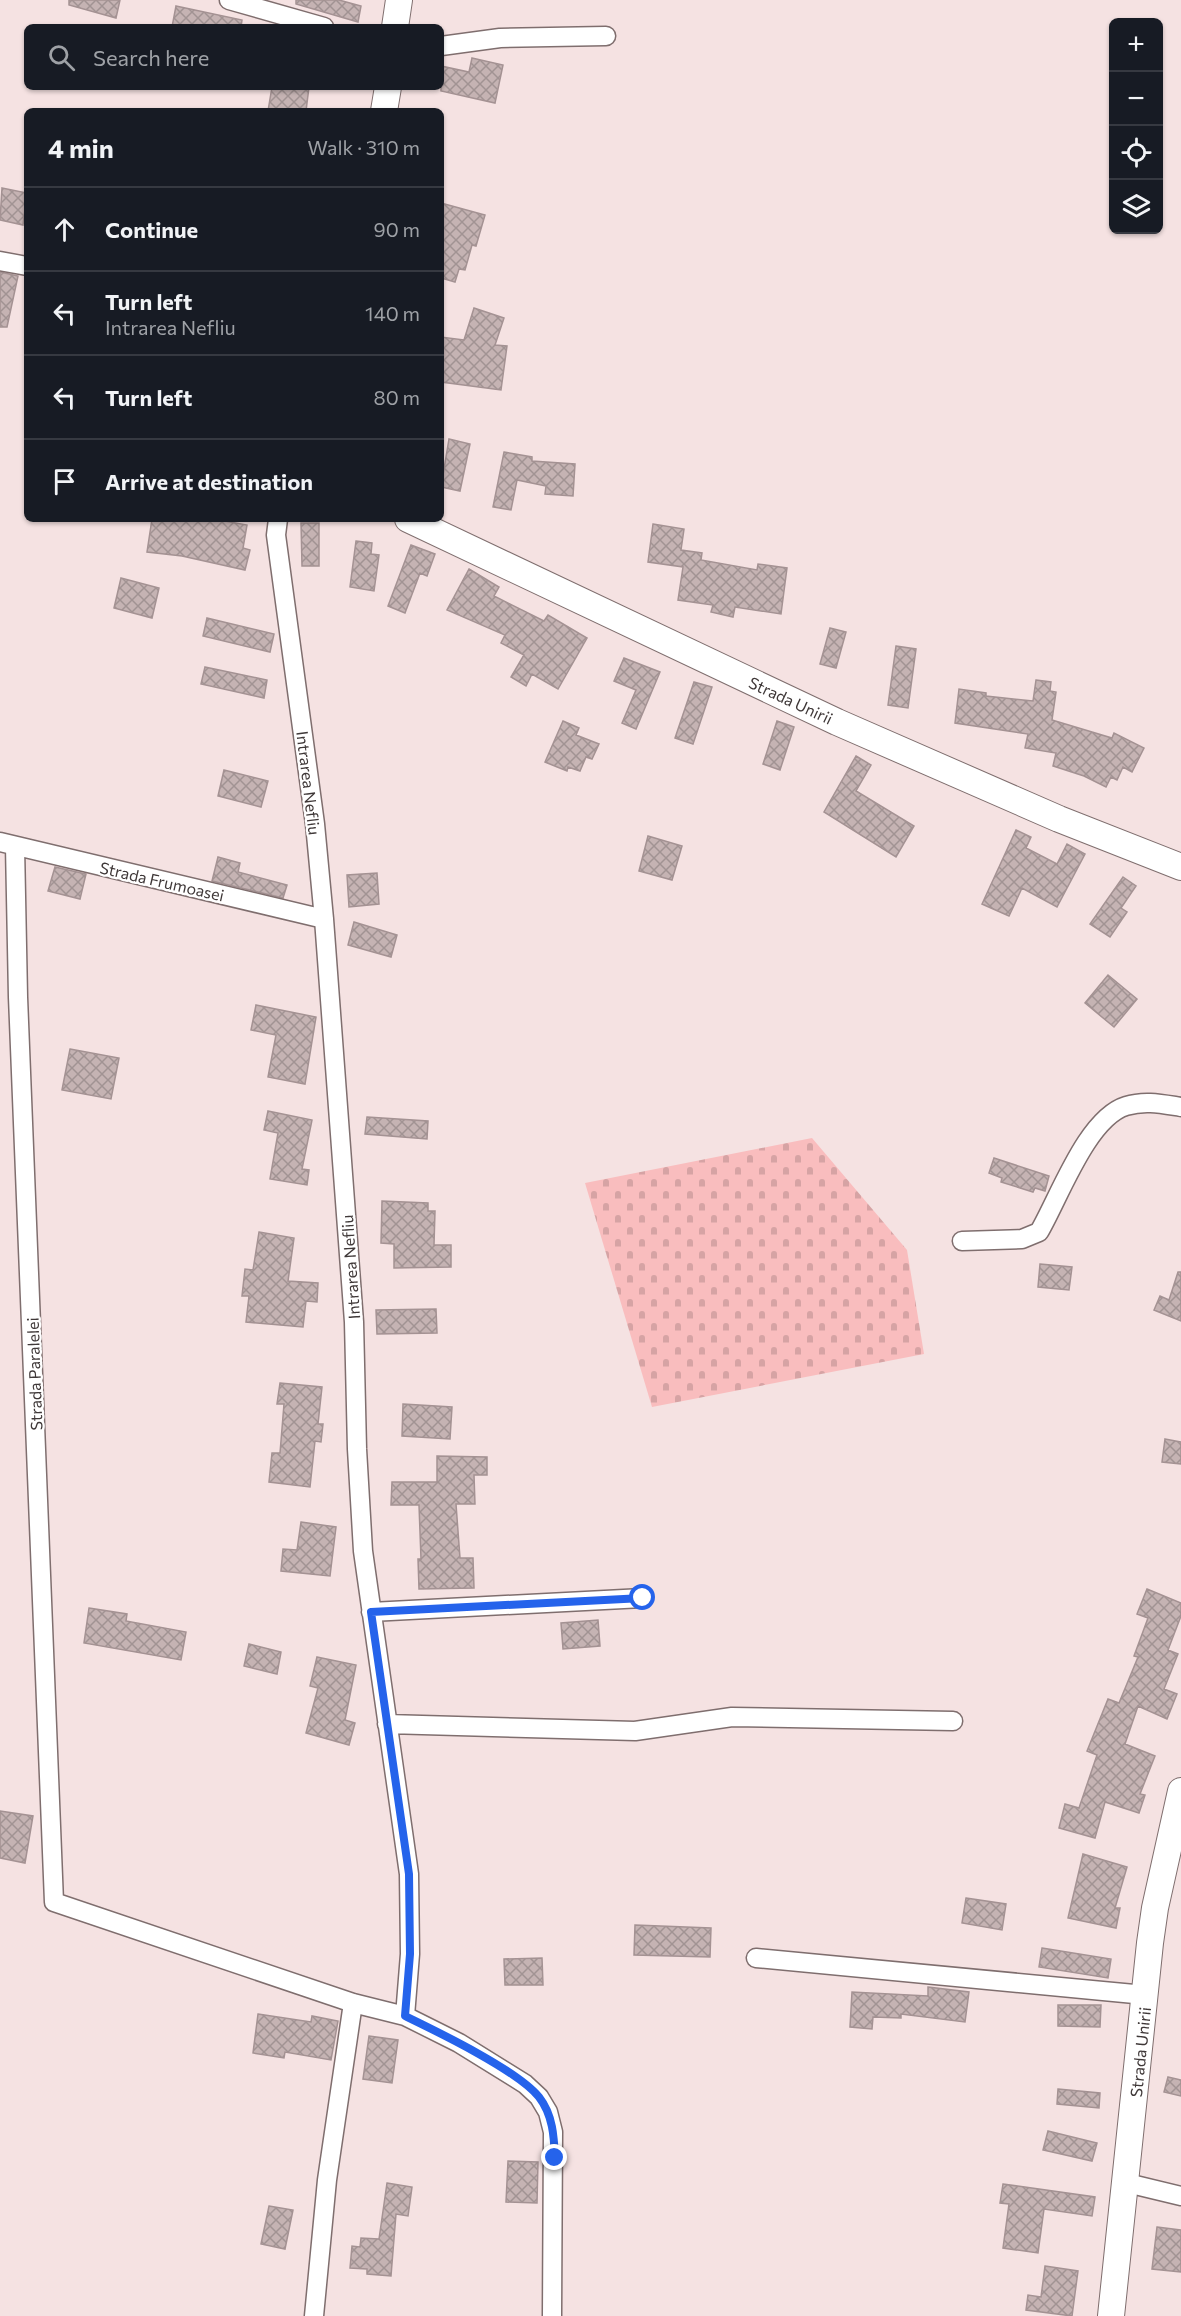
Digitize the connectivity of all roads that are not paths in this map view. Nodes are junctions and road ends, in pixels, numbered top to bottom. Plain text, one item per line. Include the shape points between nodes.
1 (229, 0) edge
2 (399, 0) edge
3 (313, 24) edge
4 (395, 24) edge
5 (606, 36) dead end
6 (444, 46) edge
7 (388, 90) edge
8 (384, 108) edge
9 (0, 261) edge
10 (24, 265) edge
11 (278, 522) edge
12 (414, 522) edge
13 (8, 844) edge
14 (1181, 867) edge
15 (324, 919) junction
16 (1181, 1107) edge
17 (962, 1241) dead end
18 (643, 1598) dead end
19 (371, 1612) junction
20 (953, 1721) dead end
21 (387, 1724) junction
22 (1181, 1791) edge
23 (756, 1958) dead end
24 (1145, 1995) junction
25 (353, 2002) junction
26 (405, 2016) junction
27 (1127, 2183) junction
28 (1181, 2196) edge
29 (314, 2316) edge
30 (552, 2316) edge
31 (1111, 2316) edge

1 - 3 street
2 - 4 main road
5 - 6 street via 500,38
7 - 8 main road
9 - 10 street
11 - 15 street, Intrarea Nefliu via 276,535
12 - 14 main road, Strada Unirii via 837,722 1059,819
13 - 15 street, Strada Frumoasei
13 - 25 street, Strada Paralelei via 54,1902
15 - 19 street, Intrarea Nefliu via 354,1322 363,1551
16 - 17 street via 1145,1102 1124,1106 1108,1116 1080,1152 1039,1232 1022,1239
18 - 19 street
19 - 21 street, Intrarea Nefliu
20 - 21 street via 732,1717 635,1731
21 - 26 street, Intrarea Nefliu via 409,1874 410,1954
22 - 24 main road, Strada Unirii via 1155,1908
23 - 24 street
24 - 27 main road, Strada Unirii
25 - 26 street
25 - 29 street via 327,2180
26 - 30 street via 459,2043 525,2084 548,2112 555,2158
27 - 28 street
27 - 31 main road, Strada Unirii

